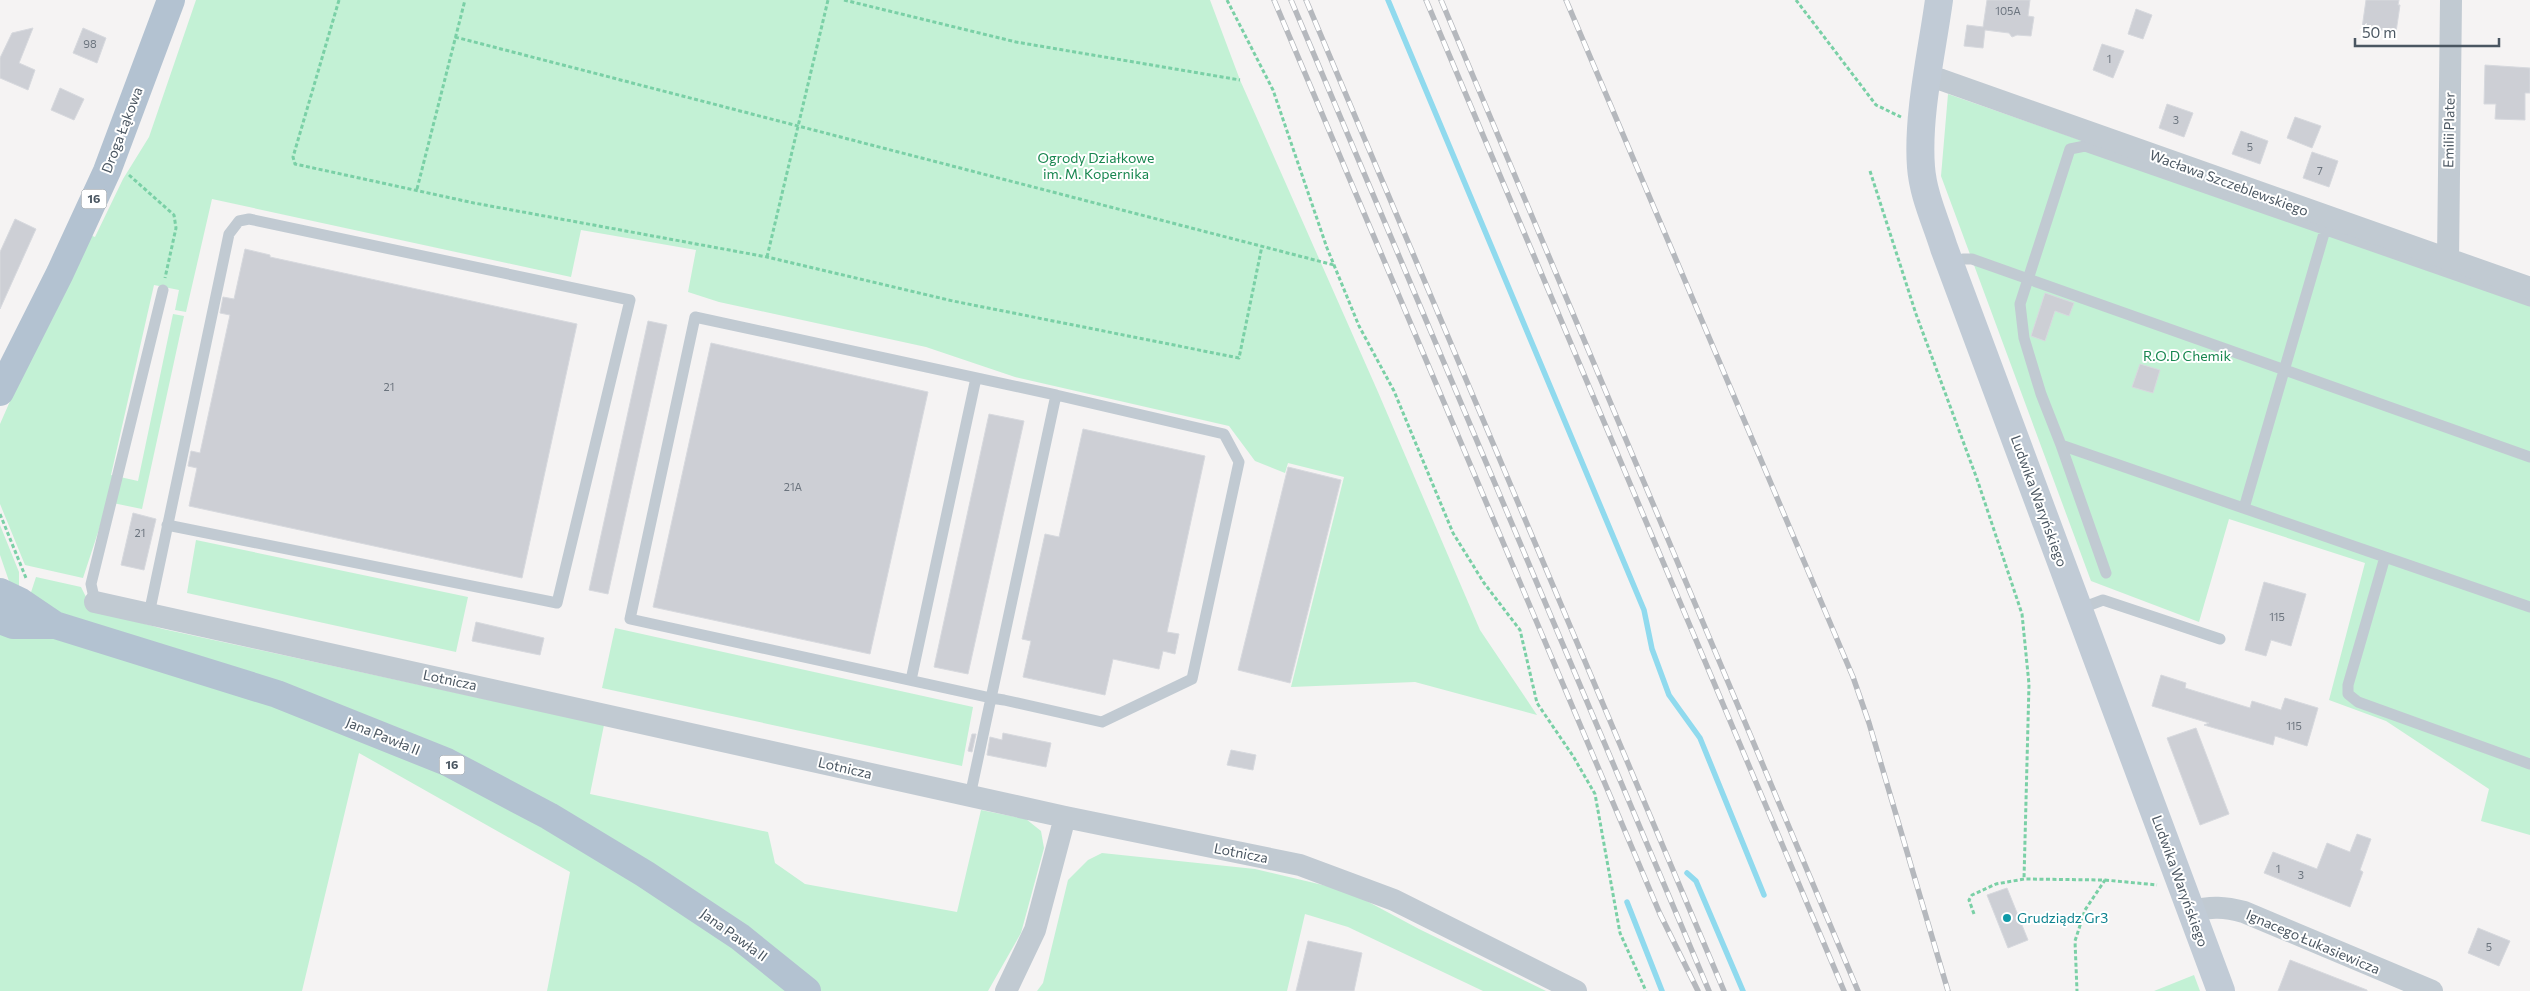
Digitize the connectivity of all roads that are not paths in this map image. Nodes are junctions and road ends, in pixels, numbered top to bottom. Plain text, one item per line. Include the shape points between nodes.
1 (171, 0) edge
2 (1939, 0) edge
3 (2450, 0) edge
4 (1929, 78) junction
5 (2325, 230) junction
6 (2448, 260) junction
7 (1950, 263) junction
8 (2029, 278) junction
9 (2530, 288) edge
10 (162, 290) road end
11 (2530, 301) edge
12 (2285, 369) junction
13 (976, 378) junction
14 (3, 380) edge
15 (1056, 395) junction
16 (2061, 444) junction
17 (2530, 457) edge
18 (2244, 508) junction
19 (167, 525) junction
20 (2385, 557) junction
21 (2106, 573) dead end
22 (0, 592) edge
23 (95, 602) joint
24 (2530, 607) edge
25 (2079, 609) junction
26 (149, 614) junction
27 (0, 620) edge
28 (54, 624) junction
29 (2220, 639) dead end
30 (911, 680) junction
31 (991, 698) junction
32 (2530, 764) edge
33 (970, 796) junction
34 (1065, 817) junction
35 (2192, 911) junction
36 (807, 991) edge
37 (1006, 991) edge
38 (1576, 991) edge
39 (2221, 991) edge
40 (2432, 991) edge

1 - 14 main road, Droga Łąkowa / 16 via 107,171 60,273
2 - 4 street, Ludwika Waryńskiego
3 - 6 street, Emilii Plater
4 - 6 street, Wacława Szczeblewskiego
4 - 7 street, Ludwika Waryńskiego via 1922,127 1921,166 1924,186
5 - 8 lane via 2085,146 2070,149
5 - 11 lane
5 - 12 lane
6 - 9 street, Wacława Szczeblewskiego
7 - 8 lane via 1963,258 1972,259
7 - 25 street, Ludwika Waryńskiego
8 - 12 lane
8 - 16 lane via 2020,304 2024,338
10 - 23 lane via 91,584
12 - 17 lane
12 - 18 lane
13 - 15 lane
13 - 30 lane
13 - 30 lane via 695,317 693,326 630,619
15 - 31 lane
15 - 31 lane via 1224,434 1239,462 1192,679 1102,722
16 - 18 lane
16 - 21 lane
18 - 20 lane
19 - 19 lane via 229,234 239,221 249,219 630,300 557,603
19 - 26 lane
20 - 24 lane
20 - 32 lane via 2348,694 2358,702
22 - 28 main road, Jana Pawła II / 16
23 - 26 street, Lotnicza
25 - 29 lane via 2103,600
25 - 35 street, Ludwika Waryńskiego
26 - 33 street, Lotnicza
27 - 28 main road, Jana Pawła II / 16 via 13,625
28 - 36 main road, Jana Pawła II / 16 via 277,694 447,762 549,816 645,874 740,937
30 - 31 lane
31 - 33 lane
33 - 34 street, Lotnicza
34 - 37 street via 1035,930
34 - 38 street, Lotnicza via 1300,865 1394,900
35 - 39 street, Ludwika Waryńskiego
35 - 40 street, Ignacego Łukasiewicza via 2224,906 2244,912

